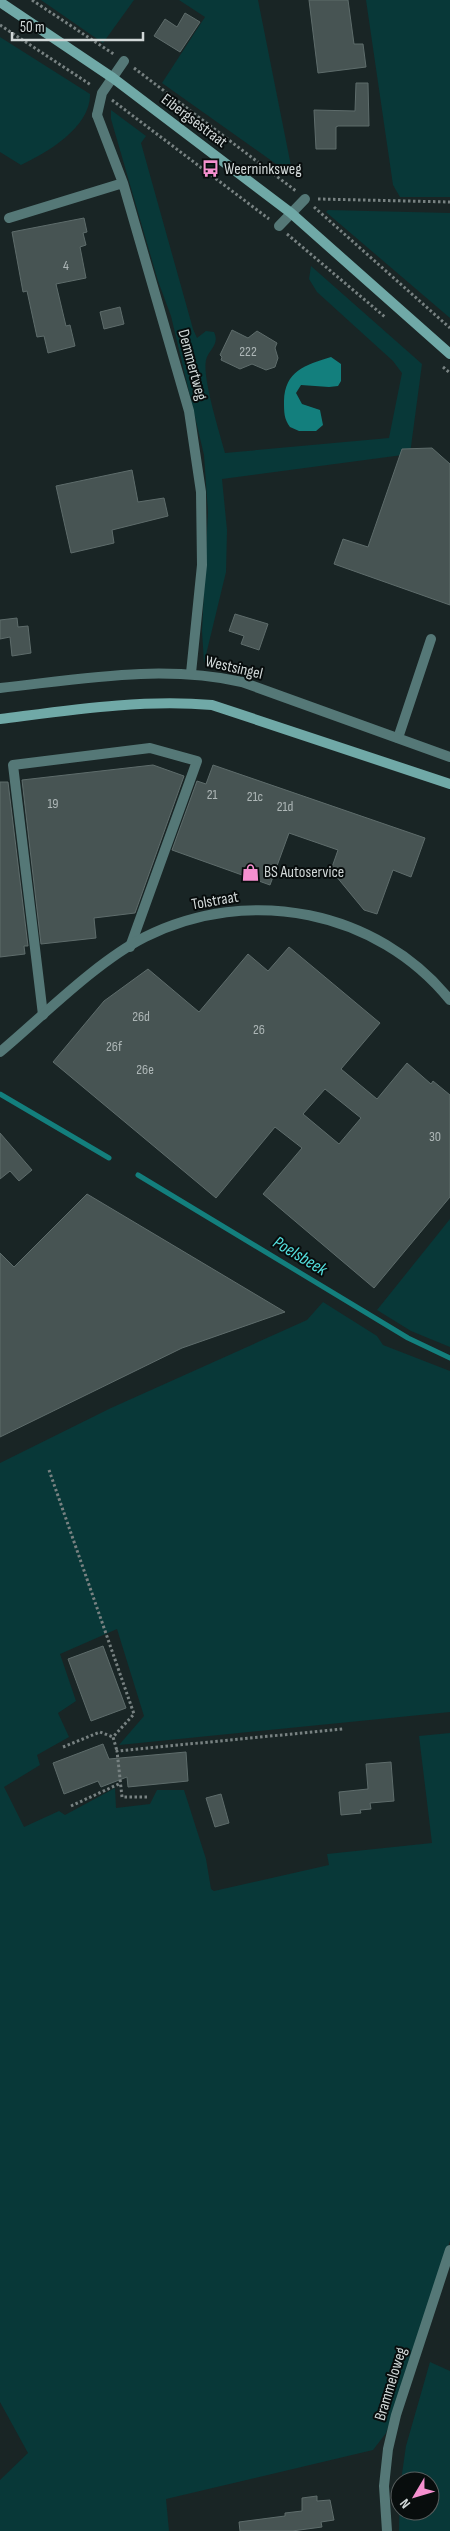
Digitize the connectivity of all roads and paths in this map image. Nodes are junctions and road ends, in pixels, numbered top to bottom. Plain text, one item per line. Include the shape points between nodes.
1 (32, 0) edge
2 (0, 2) edge
3 (0, 24) edge
4 (124, 61) junction
5 (112, 78) junction
6 (102, 93) junction
7 (123, 183) junction
8 (305, 199) junction
9 (450, 202) edge
10 (291, 213) junction
11 (9, 218) dead end
12 (279, 226) junction
13 (391, 322) dead end
14 (450, 328) edge
15 (450, 354) edge
16 (435, 360) dead end
17 (450, 373) edge
18 (431, 639) dead end
19 (191, 673) junction
20 (0, 688) edge
21 (0, 719) edge
22 (398, 738) junction
23 (450, 757) edge
24 (450, 784) edge
25 (130, 947) junction
26 (450, 1000) edge
27 (43, 1015) junction
28 (0, 1052) edge
29 (49, 1470) dead end
30 (343, 1729) dead end
31 (113, 1737) junction
32 (63, 1747) dead end
33 (117, 1752) junction
34 (121, 1783) junction
35 (147, 1797) dead end
36 (71, 1806) dead end
37 (450, 2250) edge
38 (387, 2531) edge

1 - 4 path
2 - 5 main road, Eibergsestraat
3 - 6 path
4 - 5 street, Demmertweg
4 - 8 path
5 - 6 street, Demmertweg
5 - 10 main road, Eibergsestraat
6 - 7 street, Demmertweg via 96,115
6 - 12 path
7 - 11 street
7 - 19 street, Demmertweg via 189,411 200,483 202,565
8 - 9 path
8 - 10 street
8 - 14 path
10 - 12 street
10 - 15 main road, Eibergsestraat
12 - 13 path
16 - 17 path
18 - 22 street
19 - 20 street, Westsingel via 156,672
19 - 22 street, Westsingel via 242,682
21 - 24 main road via 123,705 212,705
22 - 23 street, Westsingel
25 - 26 street, Tolstraat via 167,928 218,913 286,912 338,921 379,939 431,978
25 - 27 street, Tolstraat via 99,968
25 - 27 street via 197,761 150,748 13,764
27 - 28 street, Tolstraat
29 - 31 path via 134,1714
30 - 33 path
31 - 32 path via 100,1732
31 - 33 path
33 - 34 path
34 - 35 path via 122,1797
34 - 36 path
37 - 38 street, Brammeloweg via 388,2449 384,2486

